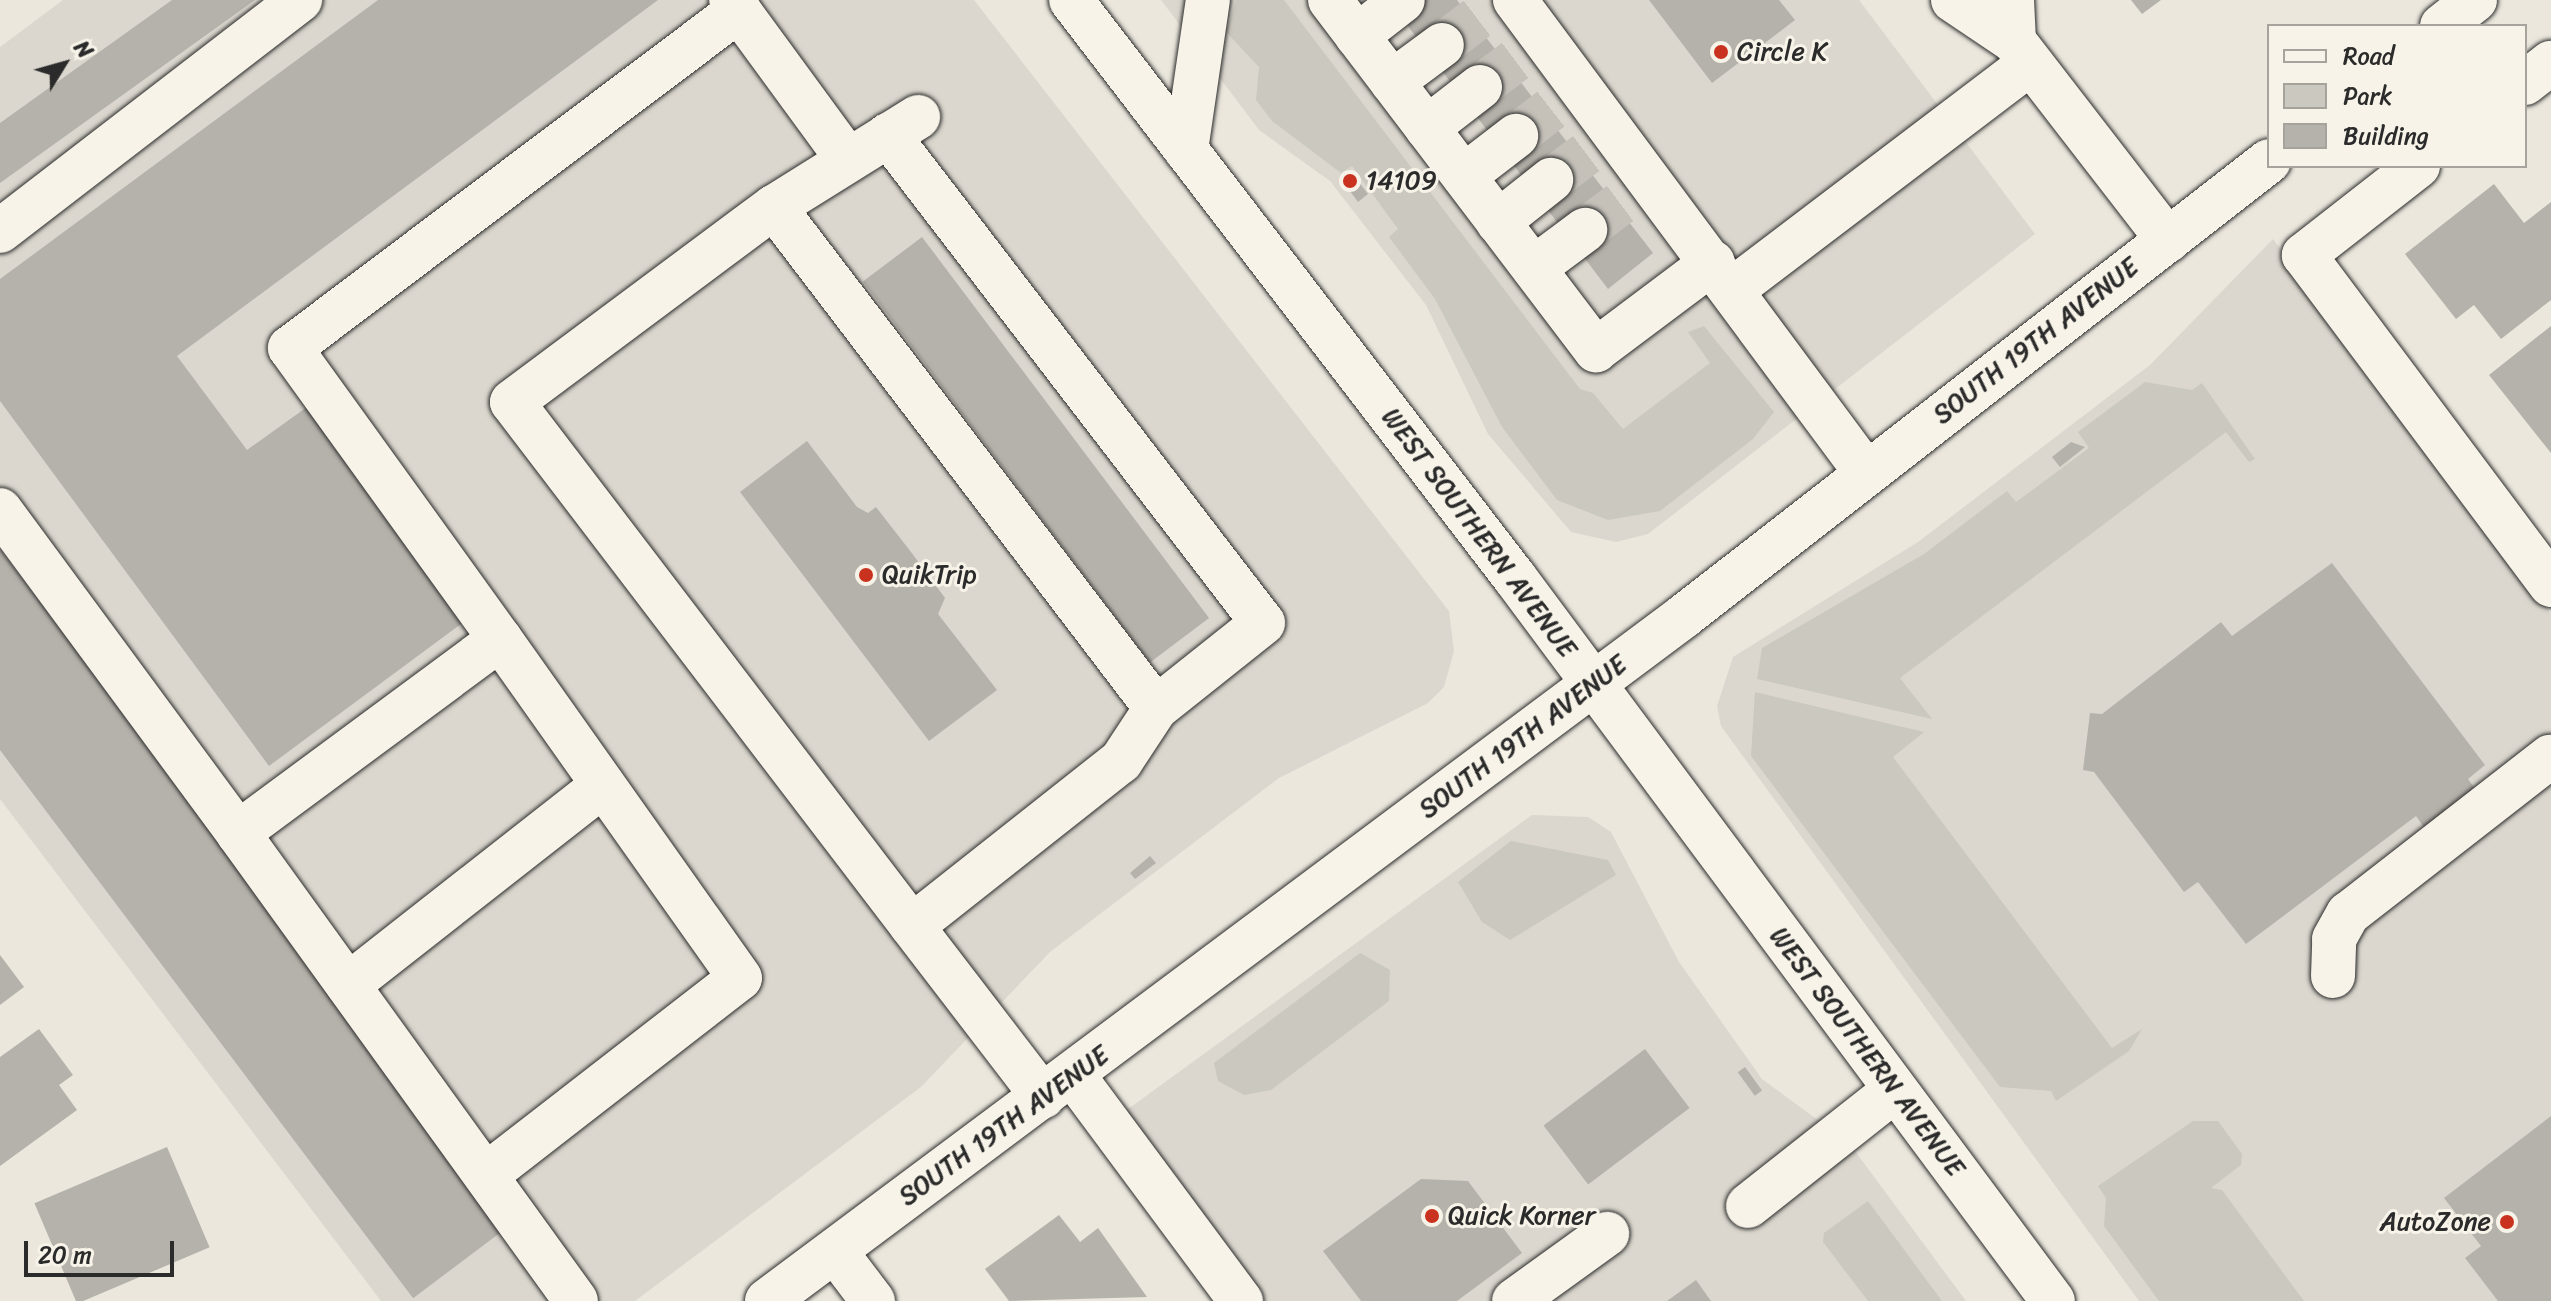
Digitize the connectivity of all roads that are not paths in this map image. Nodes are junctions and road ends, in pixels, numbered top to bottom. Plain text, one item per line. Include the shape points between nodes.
1 (300, 0) edge
2 (1071, 0) edge
3 (1208, 0) edge
4 (1330, 0) edge
5 (1403, 0) edge
6 (1953, 0) edge
7 (2475, 0) edge
8 (1500, 4) edge
9 (735, 5) edge
10 (2445, 24) edge
11 (2018, 35) edge
12 (1357, 36) junction
13 (1442, 45) tunnel mouth
14 (1392, 82) junction
15 (1480, 87) tunnel mouth
16 (1427, 128) junction
17 (1516, 136) tunnel mouth
18 (1186, 150) junction
19 (848, 160) junction
20 (2267, 163) edge
21 (2415, 168) edge
22 (1464, 176) junction
23 (1551, 180) tunnel mouth
24 (774, 207) junction
25 (1498, 222) junction
26 (1585, 230) tunnel mouth
27 (0, 231) edge
28 (2168, 240) junction
29 (1534, 268) junction
30 (1723, 275) junction
31 (1867, 474) junction
32 (0, 510) edge
33 (2551, 585) edge
34 (500, 639) junction
35 (1593, 684) junction
36 (1156, 708) junction
37 (2550, 757) edge
38 (603, 785) junction
39 (238, 833) junction
40 (912, 926) junction
41 (2333, 976) dead end
42 (348, 985) junction
43 (1058, 1086) junction
44 (1895, 1090) junction
45 (486, 1175) junction
46 (1748, 1206) dead end
47 (1607, 1234) dead end
48 (835, 1251) junction
49 (576, 1301) edge
50 (767, 1301) edge
51 (873, 1301) edge
52 (1241, 1301) edge
53 (1514, 1301) edge
54 (2053, 1301) edge

1 - 27 main road
2 - 18 main road, WEST SOUTHERN AVENUE
3 - 18 main road
4 - 12 main road
5 - 12 main road
6 - 11 main road
7 - 10 main road
8 - 30 main road via 1638,189
9 - 19 main road
9 - 34 main road via 290,348
11 - 28 main road
11 - 30 main road
12 - 14 main road
13 - 14 main road
14 - 16 main road
15 - 16 main road
16 - 22 main road
17 - 22 main road
18 - 35 main road, WEST SOUTHERN AVENUE
19 - 24 main road
19 - 36 main road via 903,126 1263,623
20 - 28 main road, SOUTH 19TH AVENUE
21 - 33 main road via 2304,255
22 - 25 main road
23 - 25 main road
24 - 36 main road
24 - 40 main road via 512,402
25 - 29 main road
26 - 29 main road
28 - 31 main road, SOUTH 19TH AVENUE
29 - 30 main road via 1596,350
30 - 31 main road
31 - 35 main road, SOUTH 19TH AVENUE
32 - 39 main road
34 - 38 main road
34 - 39 main road
35 - 43 main road, SOUTH 19TH AVENUE
35 - 44 main road, WEST SOUTHERN AVENUE
36 - 40 main road via 1121,761
37 - 41 main road via 2348,914 2334,939
38 - 42 main road
38 - 45 main road via 740,978
39 - 42 main road
40 - 43 main road
42 - 45 main road
43 - 48 main road, SOUTH 19TH AVENUE
43 - 52 main road
44 - 46 main road
44 - 54 main road, WEST SOUTHERN AVENUE
45 - 49 main road
47 - 53 main road
48 - 50 main road, SOUTH 19TH AVENUE
48 - 51 main road

